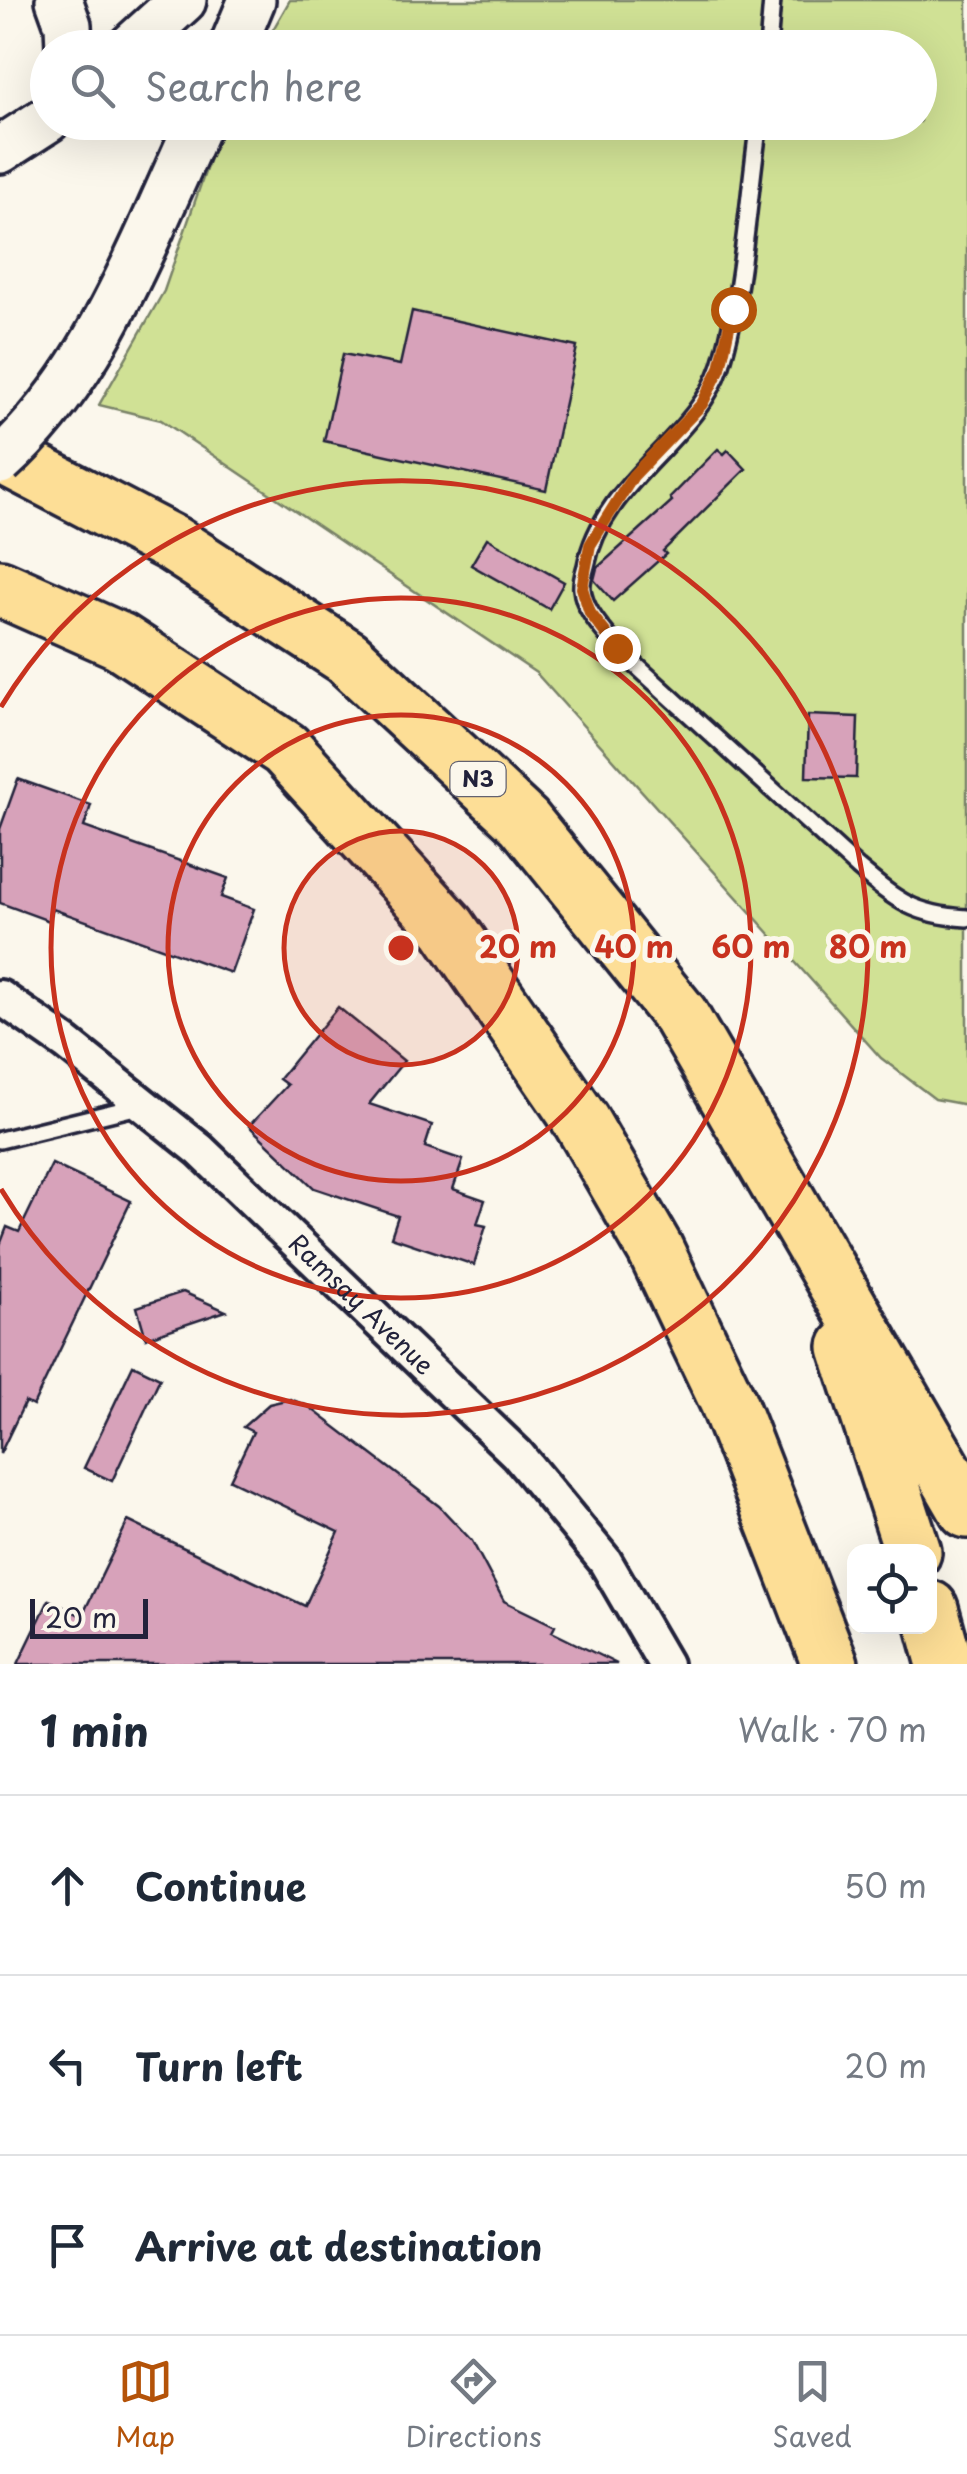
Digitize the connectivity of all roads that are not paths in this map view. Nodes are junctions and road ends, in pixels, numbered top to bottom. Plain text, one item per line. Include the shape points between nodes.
1 (58, 0) edge
2 (182, 0) edge
3 (252, 0) edge
4 (772, 0) edge
5 (68, 30) edge
6 (150, 30) edge
7 (240, 30) edge
8 (770, 30) edge
9 (30, 130) edge
10 (191, 140) edge
11 (756, 140) edge
12 (0, 150) edge
13 (0, 457) edge
14 (0, 588) edge
15 (967, 918) edge
16 (0, 997) edge
17 (143, 1104) junction
18 (0, 1140) edge
19 (815, 1250) junction
20 (967, 1510) edge
21 (910, 1544) edge
22 (937, 1633) edge
23 (665, 1664) edge
24 (830, 1664) edge
25 (946, 1664) edge

1 - 5 main road
2 - 6 main road
3 - 7 main road
4 - 8 lane
9 - 12 main road
10 - 13 main road, bridge via 114,310 72,381
11 - 15 lane via 720,368 702,404 633,476 590,545 582,588 590,613 617,648 858,868 896,900 934,916
13 - 19 highway, N3 via 173,544 348,656 524,822 680,1015
14 - 24 highway via 120,640 285,749 448,927 581,1121 655,1249 728,1402
16 - 17 street, Ramsay Avenue
17 - 18 lane
17 - 23 street, Ramsay Avenue via 200,1150 518,1454 605,1561
19 - 20 highway
19 - 21 highway, N3
22 - 25 highway

